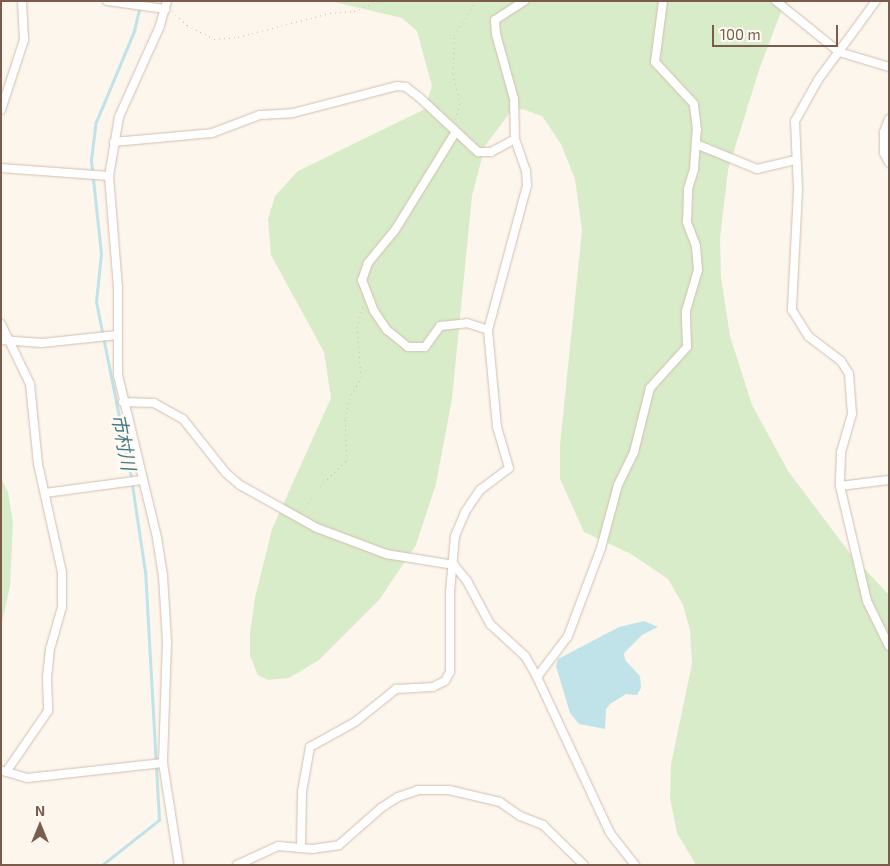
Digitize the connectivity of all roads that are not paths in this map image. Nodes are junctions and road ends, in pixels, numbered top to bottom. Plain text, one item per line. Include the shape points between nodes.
1 (22, 1) edge
2 (107, 1) edge
3 (524, 1) edge
4 (663, 1) edge
5 (776, 1) edge
6 (876, 1) edge
7 (166, 5) edge
8 (839, 52) junction
9 (889, 67) edge
10 (1, 110) edge
11 (889, 119) edge
12 (452, 131) junction
13 (515, 139) junction
14 (114, 142) junction
15 (696, 144) junction
16 (794, 160) junction
17 (889, 163) edge
18 (1, 168) edge
19 (109, 176) junction
20 (1, 324) edge
21 (488, 330) junction
22 (118, 336) junction
23 (1, 340) edge
24 (11, 342) junction
25 (123, 402) junction
26 (142, 480) junction
27 (889, 480) edge
28 (840, 486) junction
29 (45, 493) junction
30 (454, 565) junction
31 (889, 646) edge
32 (537, 677) junction
33 (163, 763) junction
34 (4, 771) edge
35 (300, 846) junction
36 (179, 865) edge
37 (237, 865) edge
38 (584, 865) edge
39 (635, 865) edge

1 - 10 street via 24,40
2 - 7 street
3 - 13 street via 495,20 514,99
4 - 15 street via 655,62 694,104
5 - 8 street
6 - 8 street
7 - 14 street via 119,117
8 - 9 street
8 - 16 street via 794,121
11 - 17 street via 884,132 884,153
12 - 13 street via 478,152 491,152
12 - 14 street via 406,87 397,86 292,113 260,115 212,133
12 - 21 street via 396,230 368,263 362,280 387,330 408,346 424,346 440,326 467,323
13 - 21 street via 526,170 527,185
14 - 19 street
15 - 16 street via 757,169
15 - 32 street via 688,189 687,222 696,246 698,270 686,311 687,347 650,388 634,452 618,485 601,548 568,636
16 - 28 street via 798,199 792,310 808,336 842,361 852,383 852,414 841,452
18 - 19 street
19 - 22 street via 118,287
20 - 24 street
21 - 30 street via 497,427 510,468 480,490 465,512 455,536
22 - 24 street via 42,343
22 - 25 street via 118,375
23 - 24 street
24 - 29 street via 30,384 36,456
25 - 26 street
25 - 30 street via 154,404 182,419 194,429 226,473 262,500 349,542 386,554
26 - 29 street
26 - 33 street via 157,538 168,641
27 - 28 street
28 - 31 street via 867,601
29 - 34 street via 62,572 62,607 50,649 47,678 48,711
30 - 32 street via 467,581 490,624 524,656
30 - 35 street via 450,592 450,672 445,681 434,687 396,689 355,722 310,747 302,792
32 - 39 street via 610,832
33 - 34 street via 27,778
33 - 36 street
35 - 37 street via 269,848
35 - 38 street via 312,849 339,845 398,797 418,790 449,790 500,802 527,819 537,821

